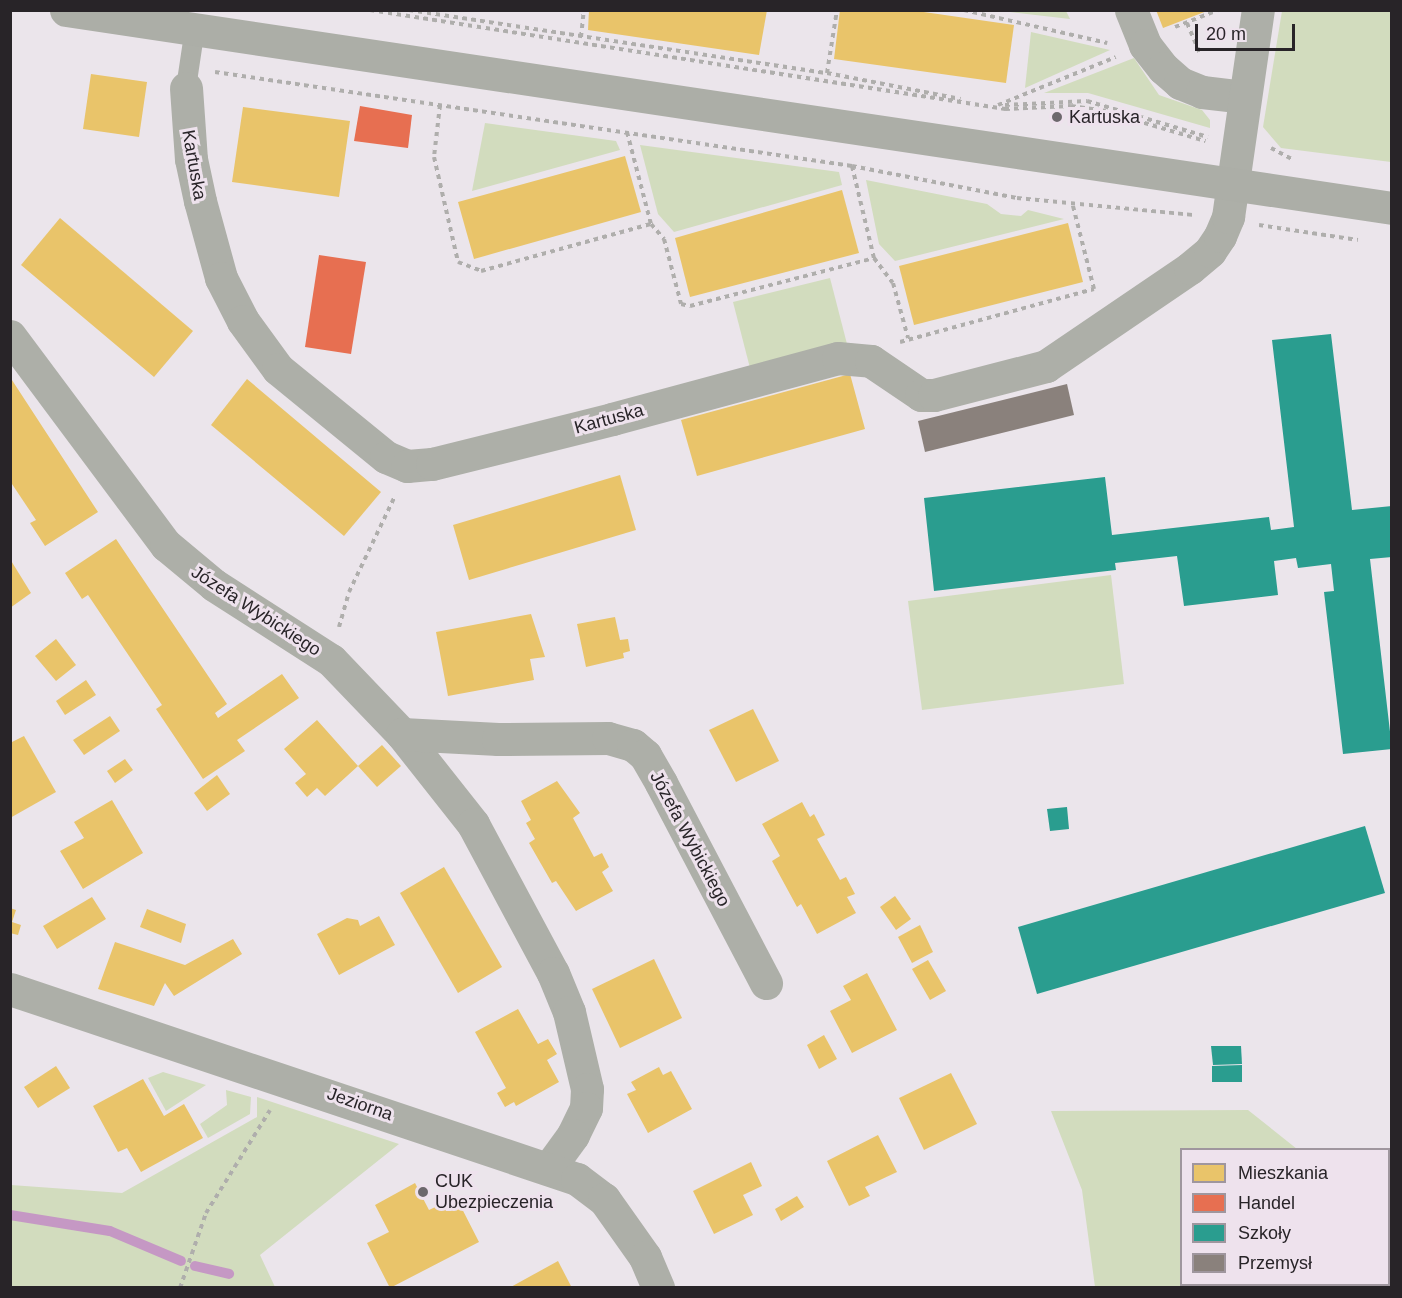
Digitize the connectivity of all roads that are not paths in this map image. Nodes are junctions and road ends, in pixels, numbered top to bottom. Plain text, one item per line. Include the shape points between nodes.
1 (66, 10) edge
2 (1131, 10) edge
3 (1258, 10) edge
4 (195, 28) junction
5 (186, 79) joint
6 (1244, 97) junction
7 (1232, 184) junction
8 (1392, 208) edge
9 (10, 336) edge
10 (402, 734) junction
11 (766, 982) dead end
12 (10, 989) edge
13 (550, 1167) junction
14 (658, 1287) edge

1 - 4 main road
2 - 6 street via 1145,45 1180,83 1202,92
3 - 6 street, Kartuska
4 - 5 lane, Kartuska
4 - 7 main road
5 - 7 street, Kartuska via 191,159 200,201 221,278 243,321 278,369 397,463 432,464 838,358 871,361 921,394 934,395 1046,366 1210,251 1228,217
6 - 7 street, Kartuska
7 - 8 main road
9 - 10 street, Józefa Wybickiego via 166,545 214,585 331,660
10 - 11 street, Józefa Wybickiego via 498,739 608,738 633,745 645,754 662,783
10 - 13 street, Józefa Wybickiego via 486,846 553,973 569,1012 587,1089 586,1108
12 - 13 street, Jeziorna
13 - 14 street, Jeziorna via 577,1179 604,1199 645,1257

